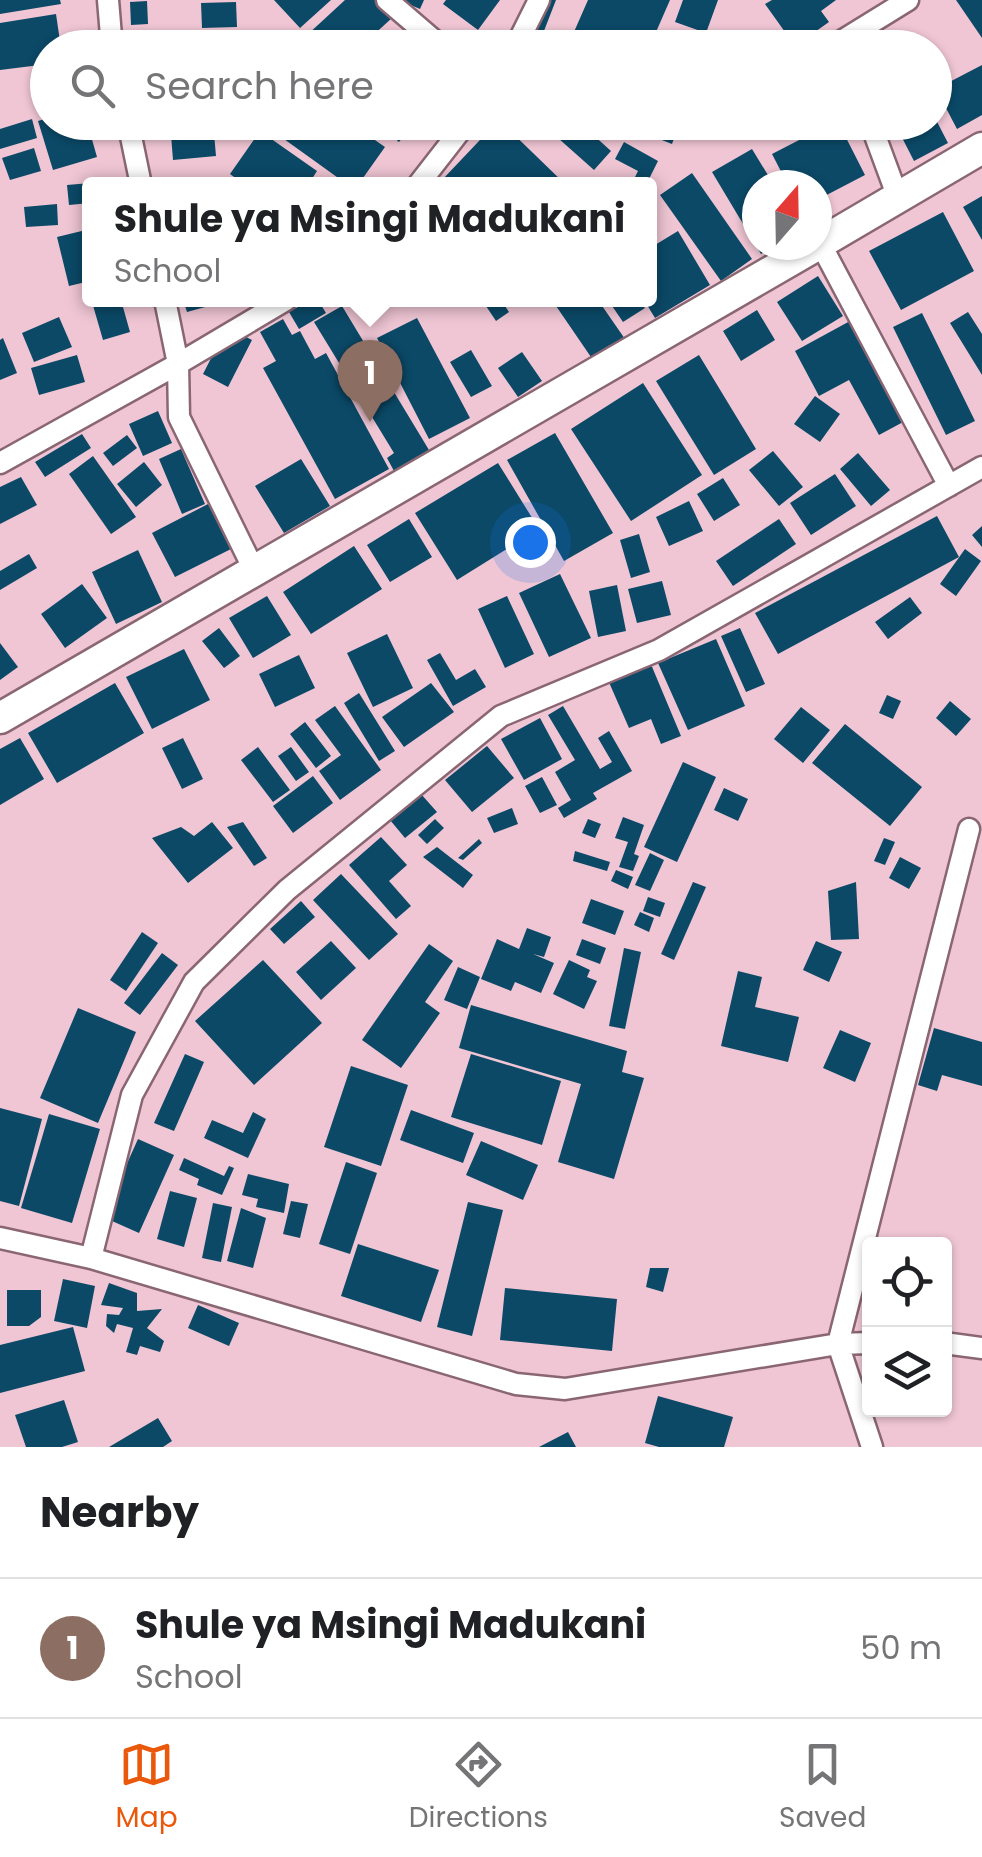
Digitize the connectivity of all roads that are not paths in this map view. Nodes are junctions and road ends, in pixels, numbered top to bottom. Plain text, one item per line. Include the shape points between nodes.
1 (108, 0) edge
2 (387, 0) edge
3 (539, 0) edge
4 (908, 0) edge
5 (110, 30) edge
6 (422, 30) edge
7 (524, 30) edge
8 (859, 30) edge
9 (132, 140) edge
10 (453, 140) edge
11 (877, 140) edge
12 (982, 148) edge
13 (140, 177) edge
14 (424, 177) edge
15 (897, 196) junction
16 (832, 235) edge
17 (790, 260) edge
18 (827, 260) edge
19 (166, 307) edge
20 (274, 307) edge
21 (178, 364) junction
22 (0, 463) edge
23 (982, 467) edge
24 (949, 486) junction
25 (254, 570) junction
26 (0, 718) edge
27 (969, 829) dead end
28 (0, 1238) edge
29 (91, 1258) junction
30 (862, 1343) edge
31 (838, 1344) junction
32 (952, 1345) edge
33 (982, 1348) edge
34 (872, 1447) edge

1 - 5 street
2 - 6 street
3 - 7 street
4 - 8 street
9 - 13 street
10 - 14 street
11 - 15 street
12 - 15 main road
15 - 16 main road
17 - 25 main road
18 - 24 street
19 - 21 street
20 - 21 street
21 - 22 street
21 - 25 street via 178,417
23 - 24 street
24 - 29 street via 659,650 501,716 288,890 194,982 132,1094
25 - 26 main road
27 - 31 street
28 - 29 street
29 - 31 street via 516,1384 565,1389
30 - 31 street
31 - 34 street
32 - 33 street

